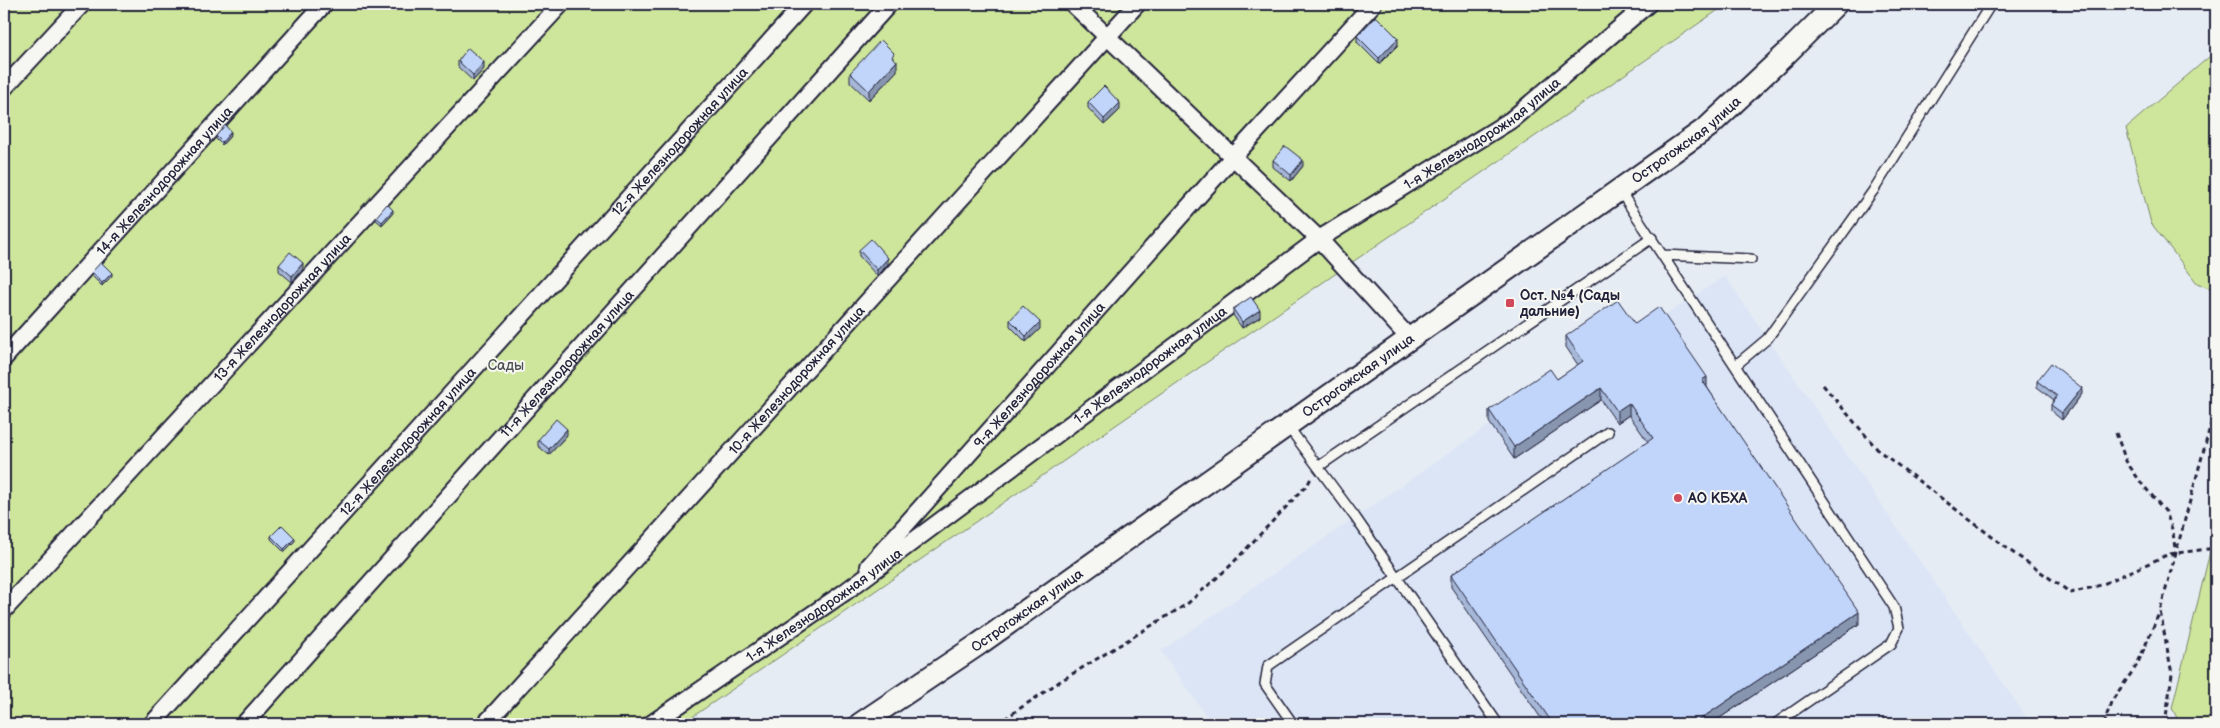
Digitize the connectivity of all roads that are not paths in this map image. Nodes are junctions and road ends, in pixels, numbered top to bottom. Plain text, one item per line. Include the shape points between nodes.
1 (82, 4) edge
2 (324, 4) edge
3 (561, 4) edge
4 (804, 4) edge
5 (889, 4) edge
6 (1073, 4) edge
7 (1137, 4) edge
8 (1373, 4) edge
9 (1648, 4) edge
10 (1836, 4) edge
11 (1991, 4) edge
12 (1107, 36) junction
13 (4, 88) edge
14 (1233, 157) junction
15 (1620, 191) junction
16 (1652, 238) junction
17 (1319, 239) junction
18 (1663, 255) junction
19 (1752, 259) dead end
20 (1410, 339) junction
21 (4, 358) edge
22 (1736, 365) junction
23 (1287, 424) junction
24 (1608, 432) dead end
25 (1318, 467) junction
26 (1397, 577) junction
27 (846, 592) junction
28 (4, 610) edge
29 (152, 724) edge
30 (244, 724) edge
31 (484, 724) edge
32 (651, 724) edge
33 (860, 724) edge
34 (1292, 724) edge
35 (1498, 724) edge
36 (1775, 724) edge

1 - 13 street
2 - 21 street, 14-я Железнодорожная улица
3 - 28 street, 13-я Железнодорожная улица
4 - 29 street, 12-я Железнодорожная улица
5 - 30 street, 11-я Железнодорожная улица
6 - 12 street
7 - 12 street, 10-я Железнодорожная улица
8 - 14 street, 9-я Железнодорожная улица
9 - 17 street, 1-я Железнодорожная улица via 1511,120
10 - 15 street, Острогожская улица via 1708,127
11 - 22 lane via 1872,191 1766,339
12 - 14 street
12 - 31 street, 10-я Железнодорожная улица
14 - 17 street
14 - 27 street, 9-я Железнодорожная улица
15 - 16 lane
15 - 20 street, Острогожская улица
16 - 18 lane
16 - 25 lane
17 - 20 street
17 - 27 street, 1-я Железнодорожная улица
18 - 19 lane
18 - 22 lane
20 - 23 street, Острогожская улица
22 - 36 lane via 1894,606 1899,628 1891,644
23 - 25 lane
23 - 33 street, Острогожская улица via 979,644
24 - 26 lane
25 - 26 lane
26 - 34 lane via 1268,666 1265,684
26 - 35 lane
27 - 32 street, 1-я Железнодорожная улица

